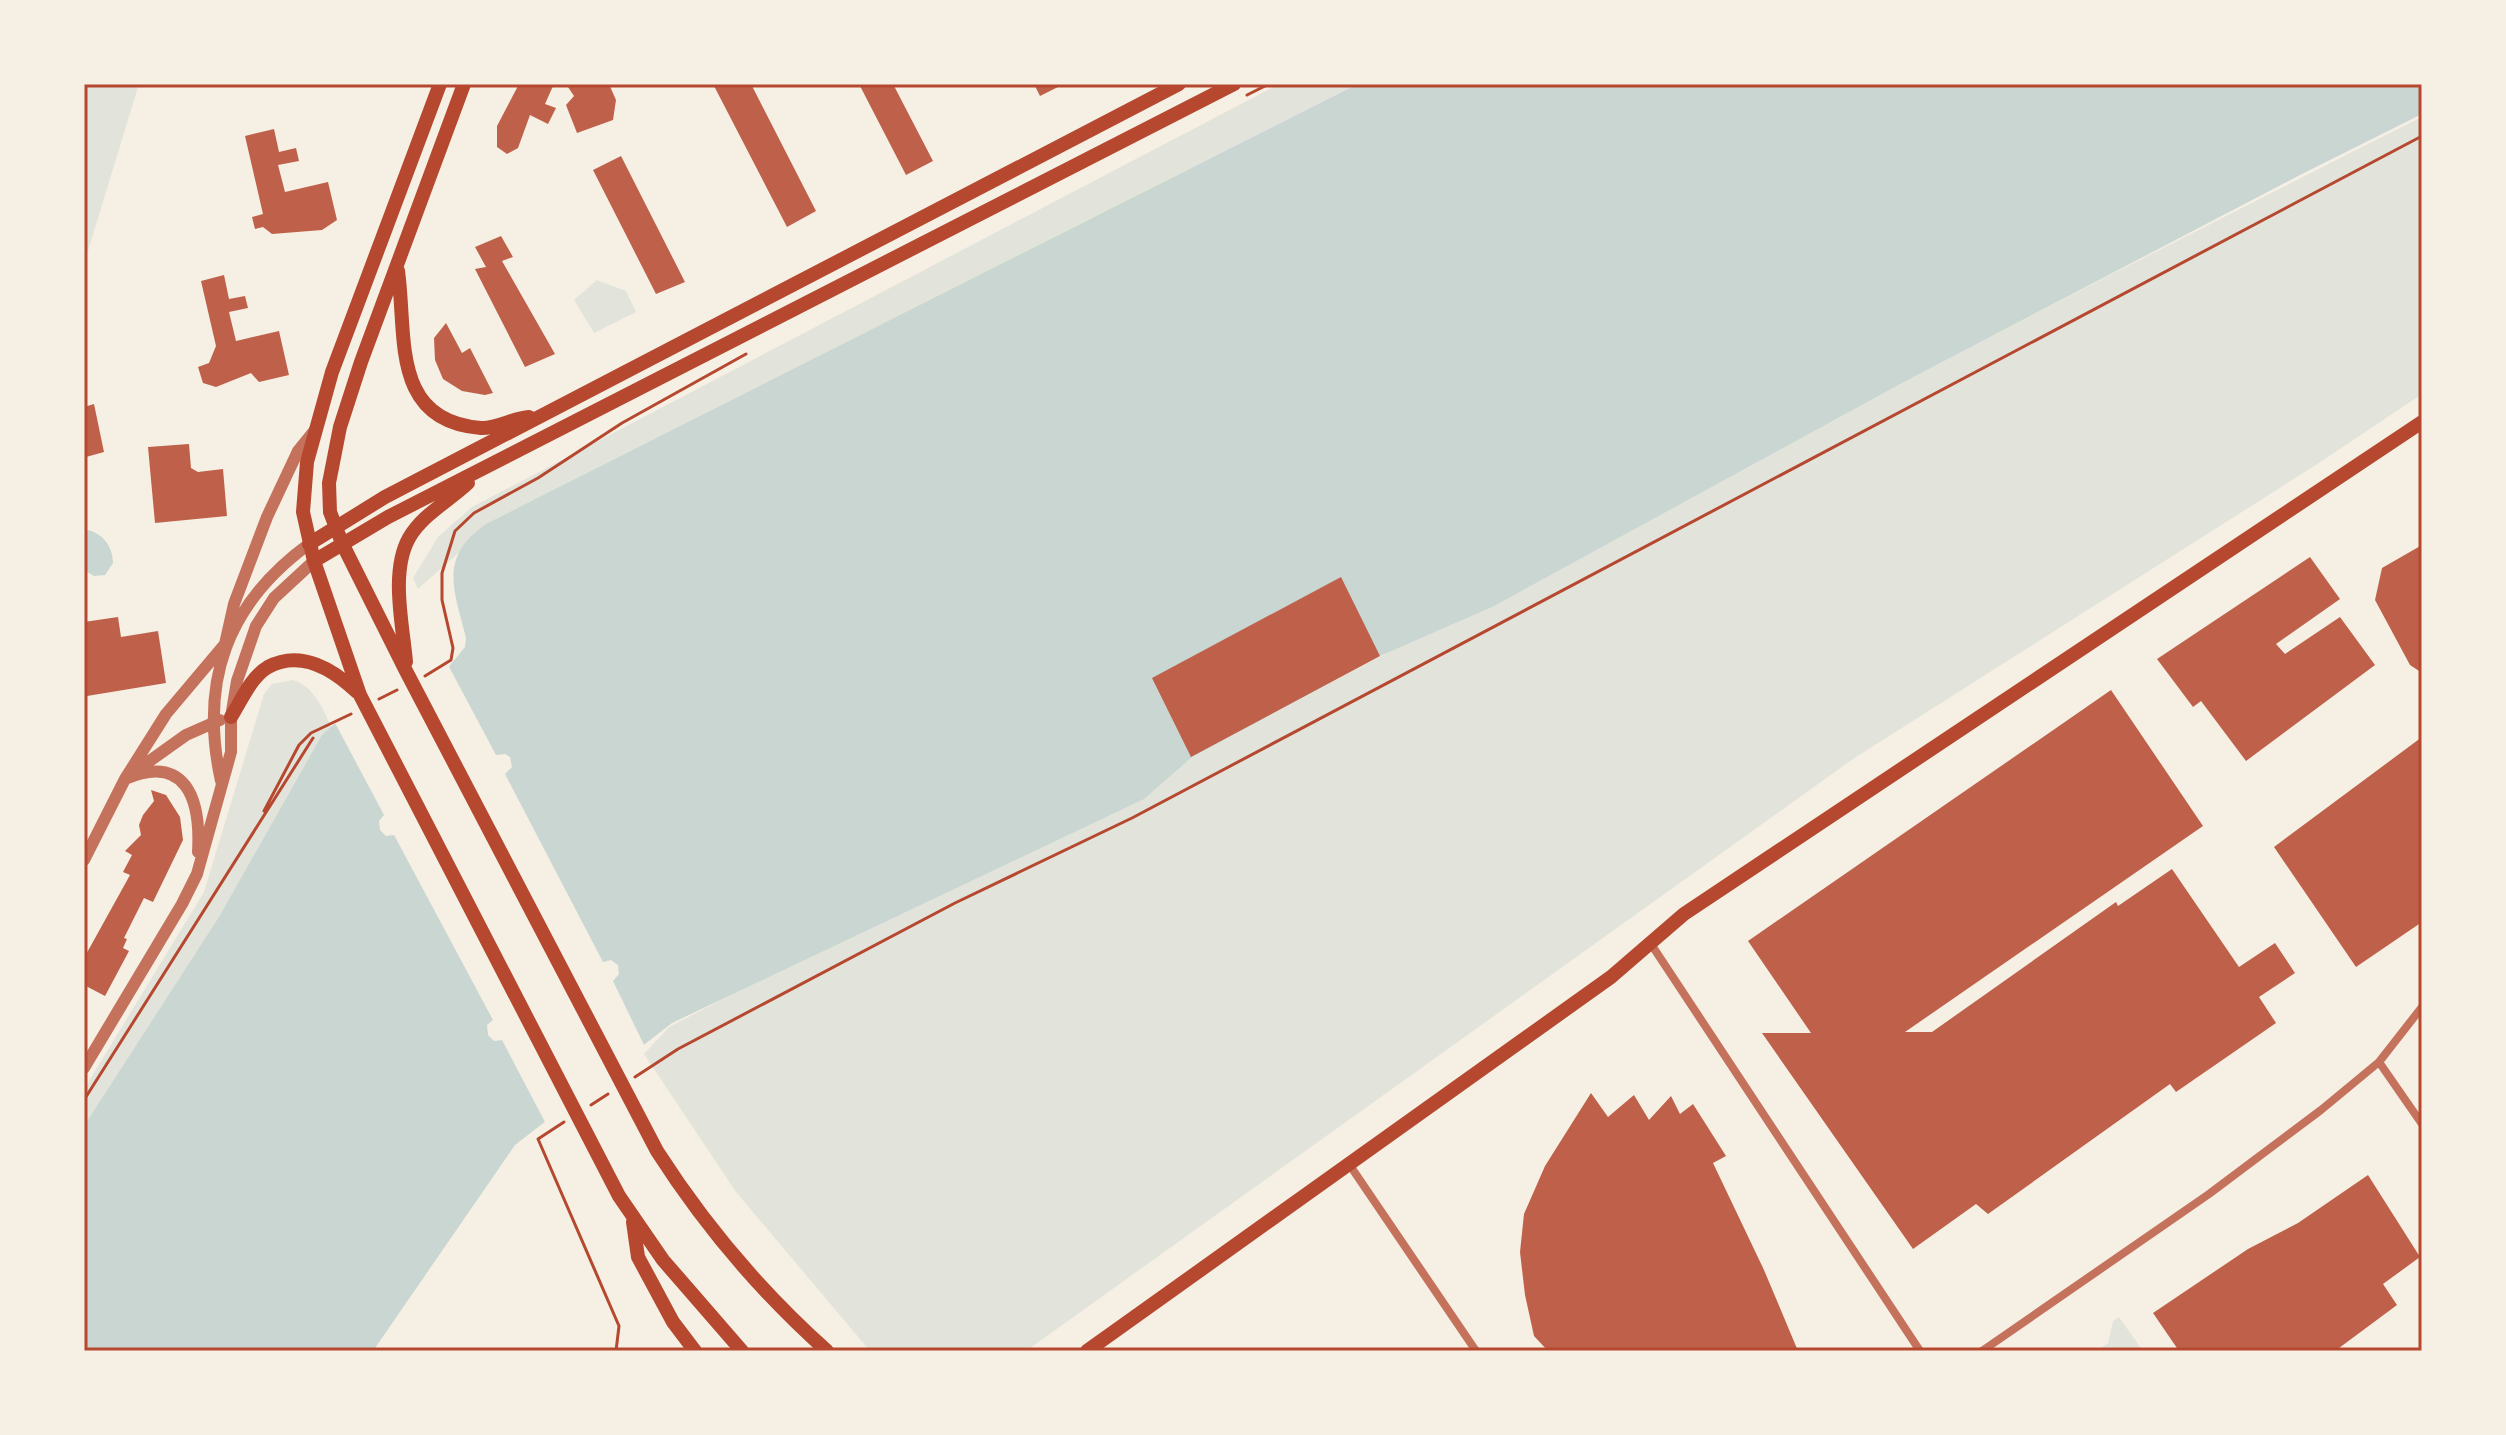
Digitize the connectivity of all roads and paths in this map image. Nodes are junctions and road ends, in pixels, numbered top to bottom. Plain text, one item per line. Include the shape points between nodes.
1 (440, 84) edge
2 (464, 84) edge
3 (1179, 84) edge
4 (1234, 84) edge
5 (1269, 84) edge
6 (1247, 95) dead end
7 (2422, 136) edge
8 (397, 267) junction
9 (751, 351) dead end
10 (538, 417) junction
11 (2422, 422) edge
12 (315, 430) junction
13 (484, 469) junction
14 (335, 528) junction
15 (342, 543) junction
16 (309, 544) junction
17 (314, 561) junction
18 (225, 644) junction
19 (410, 676) junction
20 (400, 688) dead end
21 (363, 703) junction
22 (231, 717) junction
23 (213, 722) junction
24 (313, 738) dead end
25 (125, 779) junction
26 (222, 784) junction
27 (264, 811) dead end
28 (84, 860) edge
29 (197, 874) junction
30 (1651, 944) junction
31 (2422, 1007) edge
32 (2379, 1062) junction
33 (84, 1068) edge
34 (627, 1082) dead end
35 (614, 1090) dead end
36 (84, 1100) edge
37 (589, 1107) dead end
38 (563, 1123) dead end
39 (2422, 1124) edge
40 (1349, 1164) junction
41 (633, 1218) junction
42 (616, 1351) edge
43 (695, 1351) edge
44 (742, 1351) edge
45 (827, 1351) edge
46 (1087, 1351) edge
47 (1476, 1351) edge
48 (1920, 1351) edge
49 (1982, 1351) edge

1 - 12 main road
2 - 8 main road
3 - 10 main road
4 - 13 main road
5 - 6 path
7 - 34 path via 1132,818 955,903 678,1049
8 - 10 main road via 410,381 430,409 484,429
8 - 14 main road via 332,457 328,495
9 - 19 path via 474,513 455,531 442,573 451,660
10 - 14 main road
11 - 30 main road via 1684,914
12 - 16 main road via 303,512
12 - 18 street via 298,451 267,517 234,604
13 - 15 main road
13 - 19 main road via 440,504 408,539 398,612
14 - 15 main road
14 - 16 main road
15 - 17 main road
15 - 19 main road
16 - 17 main road
16 - 18 street via 256,591
17 - 21 main road
17 - 22 street via 286,584 256,626
18 - 23 street
18 - 25 street via 166,714
19 - 45 main road via 633,1107 685,1195 785,1314
20 - 21 path
21 - 22 main road via 337,673 317,663 292,661 268,668
21 - 27 path via 299,745
21 - 41 main road
22 - 23 street
22 - 26 street via 231,752
23 - 25 street
23 - 26 street
24 - 36 path
25 - 28 street
25 - 29 street via 146,770 165,770 181,780 197,815
26 - 29 street
29 - 33 street
30 - 40 main road
30 - 48 street
31 - 32 street
32 - 39 street
32 - 49 street via 2209,1194
35 - 37 path
38 - 42 path via 538,1139 619,1326
40 - 46 main road
40 - 47 street
41 - 43 main road via 638,1257
41 - 44 main road

